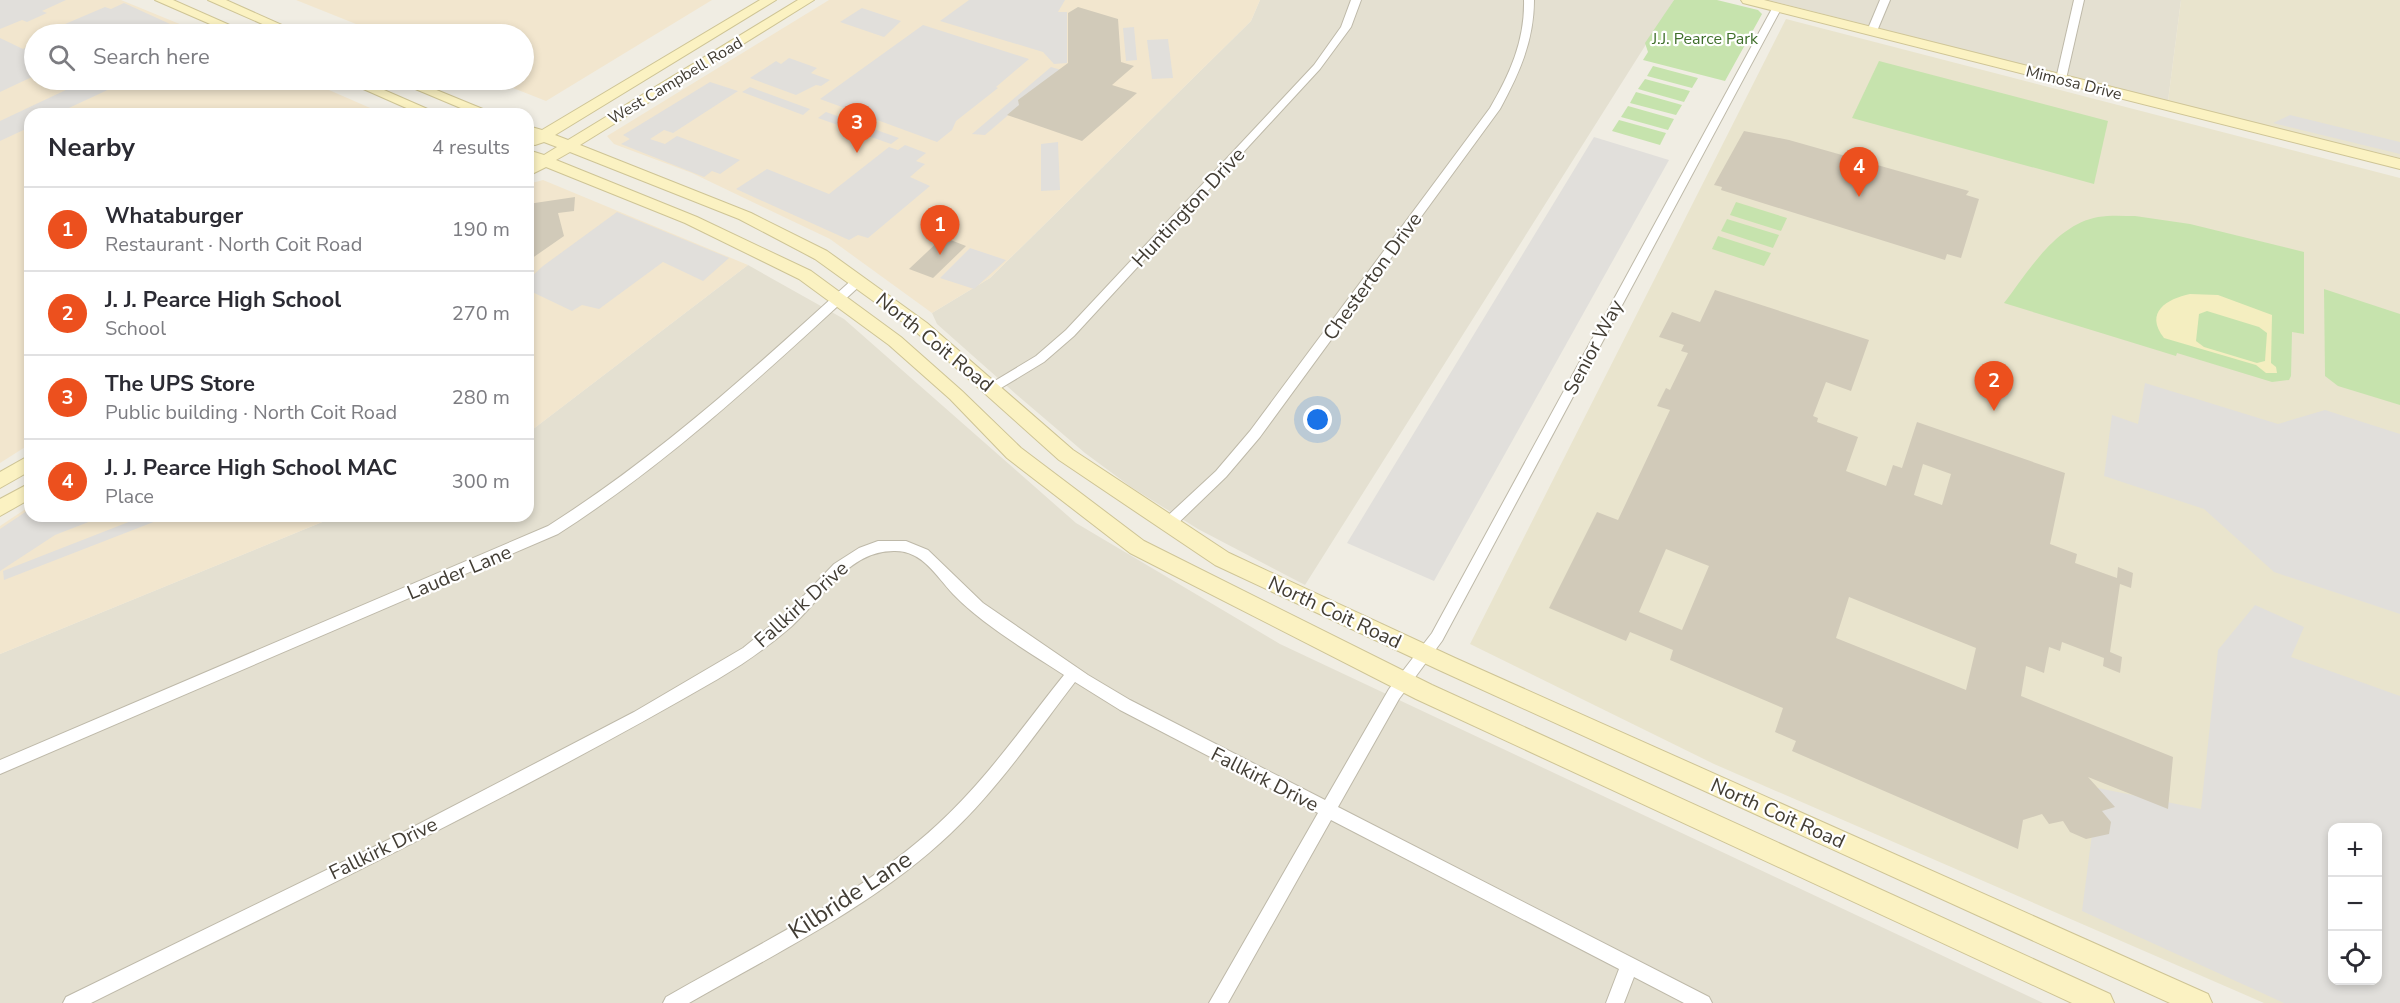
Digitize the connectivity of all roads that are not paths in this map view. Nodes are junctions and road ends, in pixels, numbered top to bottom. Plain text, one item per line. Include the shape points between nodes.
1 (162, 0) edge
2 (214, 0) edge
3 (769, 0) edge
4 (807, 0) edge
5 (1356, 0) edge
6 (1529, 0) edge
7 (1748, 0) edge
8 (1885, 0) edge
9 (2079, 0) edge
10 (1777, 7) junction
11 (219, 24) edge
12 (271, 24) edge
13 (1872, 31) junction
14 (2061, 79) junction
15 (374, 90) edge
16 (427, 90) edge
17 (418, 108) edge
18 (473, 108) edge
19 (534, 132) edge
20 (543, 136) junction
21 (534, 141) edge
22 (568, 146) junction
23 (536, 157) edge
24 (2400, 164) edge
25 (691, 220) junction
26 (794, 240) junction
27 (859, 280) junction
28 (838, 299) junction
29 (992, 388) junction
30 (24, 466) edge
31 (0, 481) edge
32 (24, 494) edge
33 (0, 509) edge
34 (1167, 525) junction
35 (1424, 653) junction
36 (1073, 674) junction
37 (1402, 682) junction
38 (0, 767) edge
39 (1327, 811) junction
40 (1629, 965) junction
41 (72, 1003) edge
42 (672, 1003) edge
43 (1218, 1003) edge
44 (1614, 1003) edge
45 (1703, 1003) edge
46 (2101, 1003) edge
47 (2199, 1003) edge

1 - 11 main road
2 - 12 main road
3 - 20 main road, West Campbell Road
4 - 22 main road, West Campbell Road
5 - 29 street, Huntington Drive via 1346,27 1317,67 1070,333 1041,359
6 - 34 street, Chesterton Drive via 1527,36 1513,78 1495,109 1254,434 1221,474
7 - 10 main road, Mimosa Drive
8 - 13 street
9 - 14 street
10 - 13 main road, Mimosa Drive
10 - 35 street, Senior Way via 1475,569
13 - 14 main road, Mimosa Drive
14 - 24 main road, Mimosa Drive
15 - 17 main road
16 - 18 main road
19 - 20 main road, North Coit Road
20 - 21 main road, West Campbell Road
20 - 22 main road, North Coit Road
22 - 23 main road, West Campbell Road
22 - 26 main road, North Coit Road via 745,216
23 - 25 main road, North Coit Road
25 - 26 main road via 707,216 771,238
25 - 28 main road, North Coit Road via 768,255
26 - 27 main road, North Coit Road
27 - 28 street, Lauder Lane
27 - 29 main road, North Coit Road
28 - 37 main road, North Coit Road via 896,341 1014,453 1137,547
28 - 38 street, Lauder Lane via 655,459 602,500 553,530
29 - 34 main road, North Coit Road via 1066,455
30 - 31 main road
32 - 33 main road
34 - 35 main road, North Coit Road via 1222,559
35 - 37 street, Senior Way
35 - 47 main road, North Coit Road
36 - 39 street, Fallkirk Drive via 1194,743
36 - 41 street, Fallkirk Drive via 964,596 929,555 912,547 872,548 836,570 796,612 734,662 681,693 482,799
36 - 42 street, Kilbride Lane via 978,794 925,845 871,886
37 - 39 street, Senior Way
37 - 46 main road, North Coit Road
39 - 40 street, Fallkirk Drive
39 - 43 street, Senior Way
40 - 44 street
40 - 45 street, Fallkirk Drive

